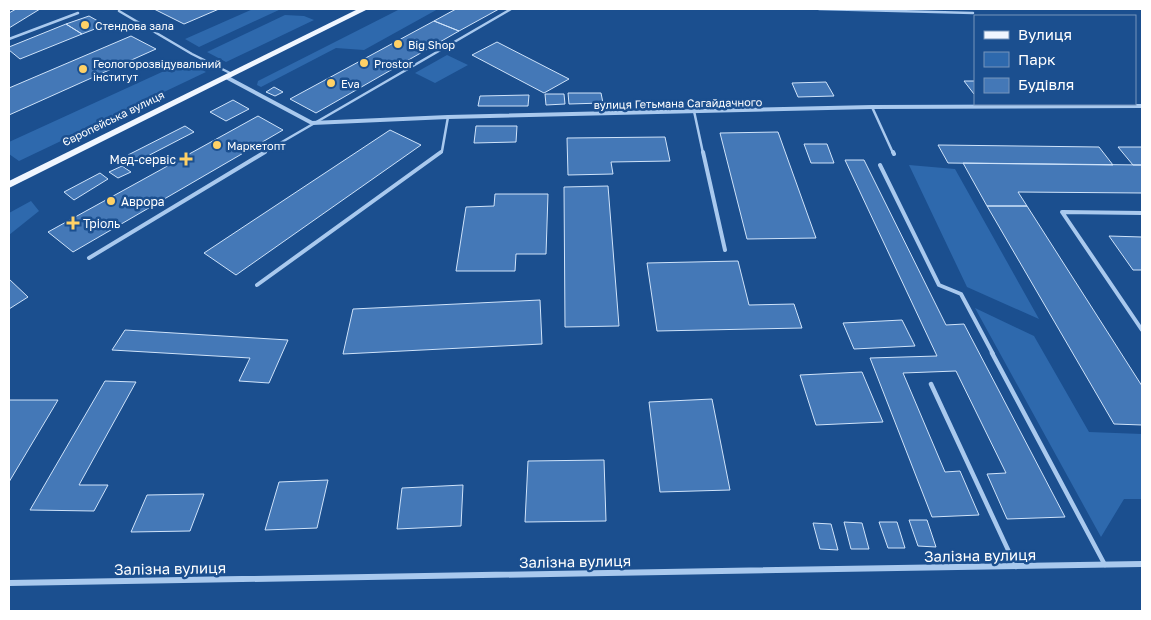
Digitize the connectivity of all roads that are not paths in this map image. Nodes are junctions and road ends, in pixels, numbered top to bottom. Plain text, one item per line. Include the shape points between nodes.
1 (364, 9) edge
2 (511, 9) edge
3 (819, 9) edge
4 (970, 9) edge
5 (119, 11) dead end
6 (78, 13) dead end
7 (9, 39) edge
8 (229, 75) junction
9 (1142, 106) edge
10 (872, 108) junction
11 (694, 111) junction
12 (448, 117) junction
13 (312, 123) junction
14 (894, 154) dead end
15 (880, 165) dead end
16 (9, 184) edge
17 (1142, 213) edge
18 (725, 250) dead end
19 (89, 258) dead end
20 (257, 284) dead end
21 (1142, 330) edge
22 (931, 384) dead end
23 (1105, 564) junction
24 (1142, 564) edge
25 (1016, 566) junction
26 (9, 583) edge

1 - 8 main road, Європейська вулиця
2 - 13 lane
3 - 4 lane via 973,12
5 - 8 lane
6 - 7 lane
8 - 13 street
8 - 16 main road, Європейська вулиця
9 - 10 street, вулиця Гетьмана Сагайдачного
10 - 11 street, вулиця Гетьмана Сагайдачного
10 - 14 lane
11 - 12 street, вулиця Гетьмана Сагайдачного
11 - 18 lane
12 - 13 street, вулиця Гетьмана Сагайдачного
12 - 20 lane via 442,151
13 - 19 lane
15 - 23 lane via 939,285 961,294
17 - 21 lane via 1062,212
22 - 25 lane
23 - 24 street, Залізна вулиця
23 - 25 street, Залізна вулиця
25 - 26 street, Залізна вулиця

